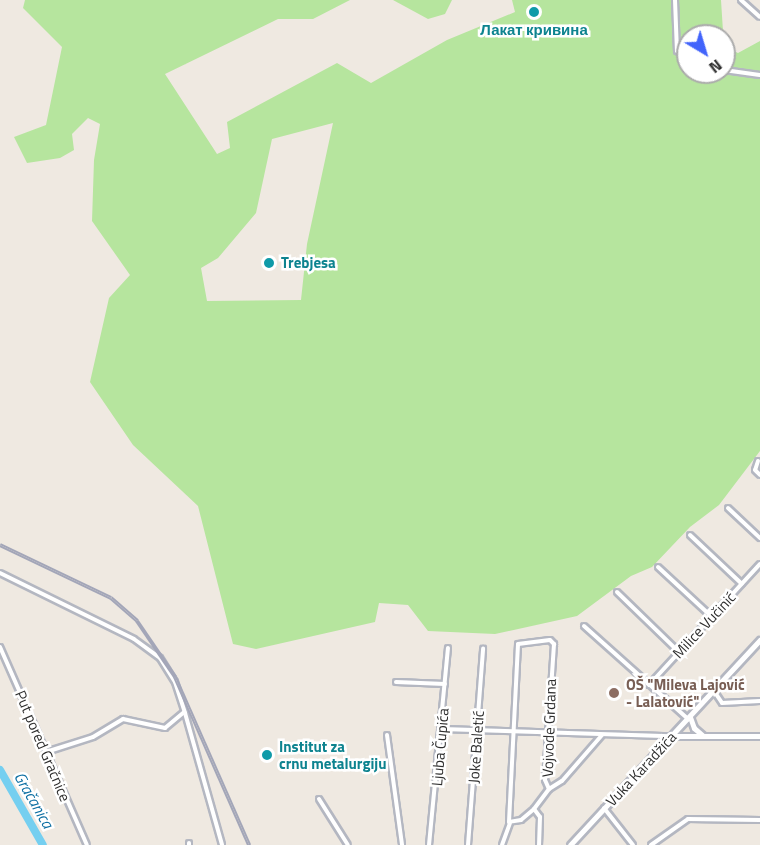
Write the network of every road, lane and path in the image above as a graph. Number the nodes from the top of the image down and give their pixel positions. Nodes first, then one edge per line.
1 (675, 0) edge
2 (741, 0) edge
3 (760, 17) edge
4 (676, 26) edge
5 (736, 72) edge
6 (760, 75) edge
7 (758, 461) dead end
8 (760, 475) edge
9 (728, 508) dead end
10 (690, 535) dead end
11 (760, 538) edge
12 (760, 564) edge
13 (658, 567) dead end
14 (0, 573) edge
15 (742, 584) junction
16 (617, 592) dead end
17 (712, 617) junction
18 (584, 626) dead end
19 (760, 640) edge
20 (0, 647) edge
21 (448, 648) dead end
22 (483, 649) dead end
23 (679, 652) junction
24 (396, 682) dead end
25 (445, 684) junction
26 (649, 685) junction
27 (714, 691) junction
28 (760, 701) edge
29 (184, 712) junction
30 (689, 718) junction
31 (442, 729) junction
32 (478, 729) junction
33 (514, 732) junction
34 (547, 733) junction
35 (602, 734) junction
36 (387, 735) dead end
37 (672, 736) junction
38 (703, 736) junction
39 (760, 736) edge
40 (46, 752) junction
41 (549, 789) junction
42 (319, 799) dead end
43 (534, 808) junction
44 (604, 808) junction
45 (760, 820) edge
46 (509, 822) junction
47 (87, 845) edge
48 (222, 845) edge
49 (348, 845) edge
50 (402, 845) edge
51 (429, 845) edge
52 (468, 845) edge
53 (502, 845) edge
54 (539, 845) edge
55 (570, 845) edge
56 (633, 845) edge
57 (651, 845) edge

1 - 4 street
2 - 3 street
5 - 6 street
7 - 8 street
9 - 11 street
10 - 15 street
12 - 15 street, Milice Vučinić
13 - 17 street
14 - 29 street
15 - 17 street, Milice Vučinić
16 - 23 street
17 - 23 street, Milice Vučinić
18 - 26 street
19 - 27 street, Vuka Karadžića
20 - 40 street, Put pored Gračnice
21 - 25 street, Ljuba Čupića
22 - 32 street, Joke Baletić
23 - 26 street, Milice Vučinić
24 - 25 street
25 - 31 street, Ljuba Čupića
26 - 30 street
27 - 28 street
27 - 30 street, Vuka Karadžića
29 - 40 street
29 - 48 street
30 - 37 street, Vuka Karadžića
30 - 38 street
31 - 32 street
31 - 51 street, Ljuba Čupića
32 - 33 street
32 - 52 street, Joke Baletić
33 - 34 street
33 - 34 street, Vojvode Grdana
33 - 46 street
34 - 35 street
34 - 41 street, Vojvode Grdana
35 - 37 street
35 - 41 street
36 - 50 street
37 - 38 street
37 - 44 street, Vuka Karadžića
38 - 39 street
40 - 47 street, Put pored Gračnice
41 - 43 street, Vojvode Grdana
42 - 49 street
43 - 46 street, Vojvode Grdana
43 - 54 street
44 - 55 street, Vuka Karadžića
44 - 56 street
45 - 57 street
46 - 53 street

